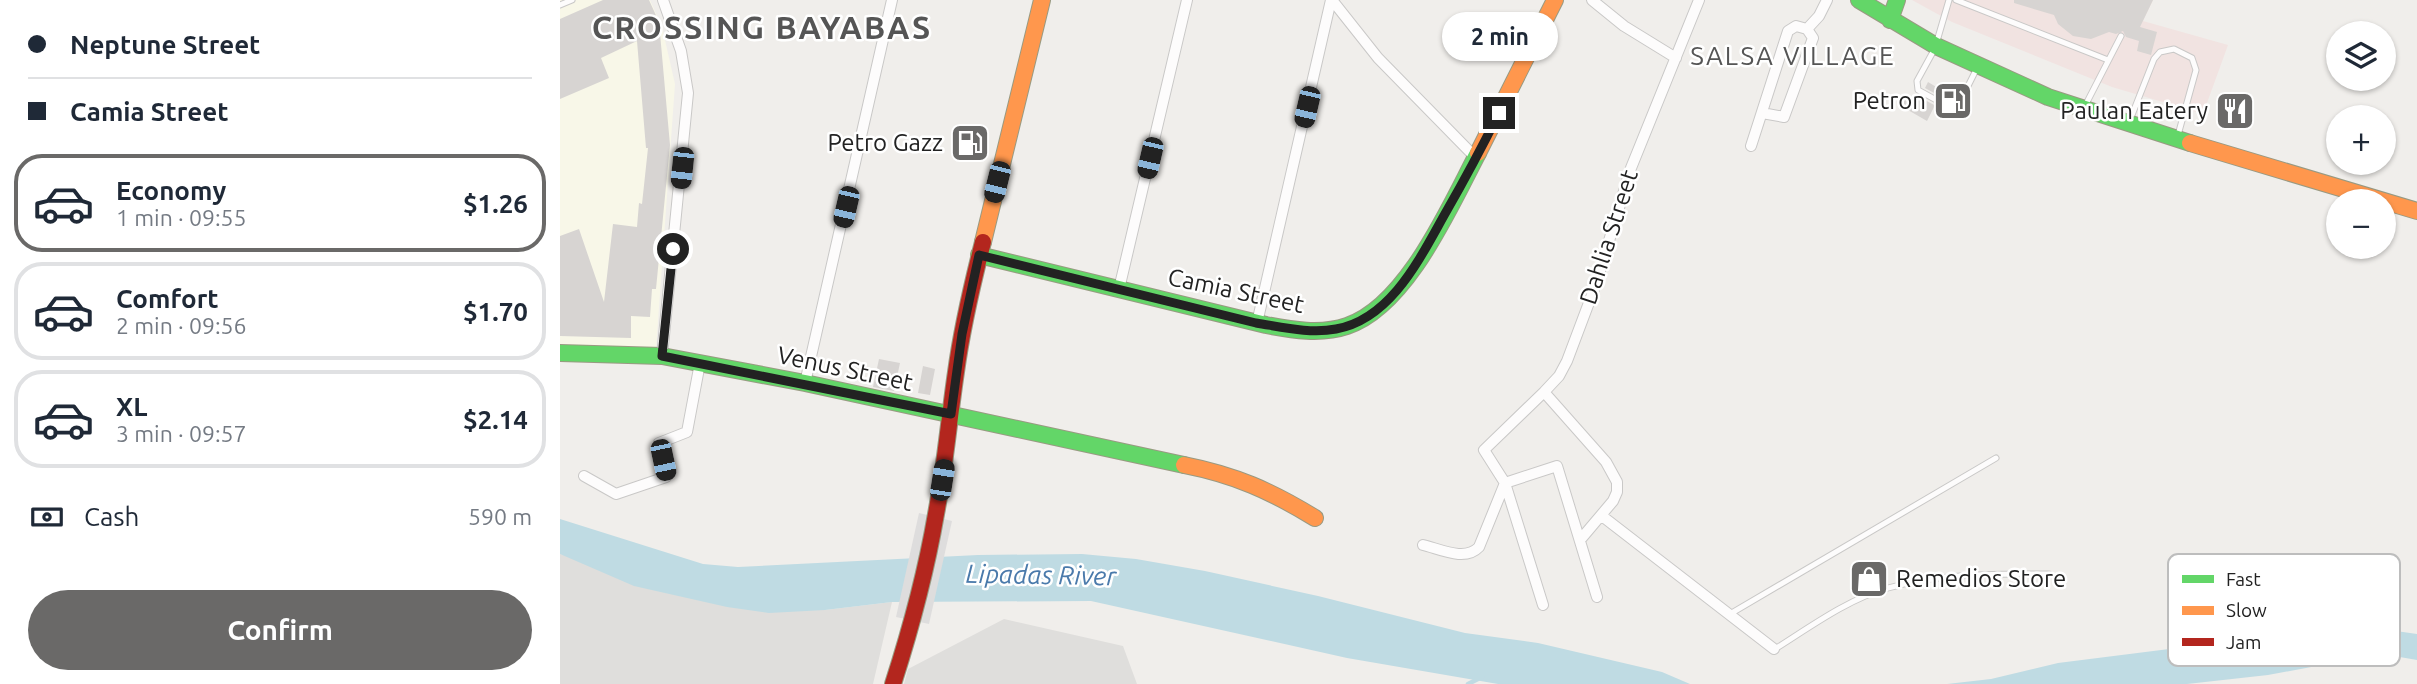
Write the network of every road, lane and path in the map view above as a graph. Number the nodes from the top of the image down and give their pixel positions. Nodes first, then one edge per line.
1 (572, 0) edge
2 (663, 0) edge
3 (892, 0) edge
4 (1042, 0) edge
5 (1187, 0) edge
6 (1332, 0) edge
7 (1555, 0) edge
8 (1592, 0) edge
9 (1699, 0) edge
10 (1827, 0) edge
11 (1859, 0) edge
12 (1897, 0) edge
13 (1950, 0) edge
14 (1956, 0) edge
15 (560, 5) edge
16 (1890, 20) junction
17 (1807, 29) junction
18 (2121, 36) dead end
19 (1936, 46) junction
20 (1676, 58) junction
21 (2108, 60) junction
22 (1978, 67) junction
23 (2083, 110) junction
24 (1762, 113) junction
25 (2129, 124) junction
26 (2177, 138) junction
27 (1751, 146) dead end
28 (1477, 159) junction
29 (2417, 211) edge
30 (979, 255) junction
31 (1119, 289) junction
32 (1256, 323) junction
33 (560, 353) edge
34 (662, 356) junction
35 (700, 363) junction
36 (806, 383) junction
37 (1544, 393) junction
38 (951, 414) junction
39 (1996, 458) dead end
40 (584, 476) dead end
41 (1505, 483) junction
42 (1602, 516) junction
43 (1315, 518) dead end
44 (1580, 540) junction
45 (1423, 545) dead end
46 (2049, 574) dead end
47 (1597, 597) dead end
48 (1543, 605) dead end
49 (1728, 615) junction
50 (1774, 649) joint
51 (893, 684) edge

1 - 15 lane
2 - 34 street
3 - 36 street
4 - 30 main road
5 - 31 street
6 - 28 street
6 - 32 street
7 - 28 main road, Camia Street
8 - 20 street
9 - 20 street, Dahlia Street
10 - 17 street
11 - 16 main road
12 - 16 main road
13 - 19 lane
14 - 21 lane
16 - 19 main road
17 - 24 street
17 - 24 street
18 - 21 lane
19 - 22 main road
19 - 22 lane
20 - 37 street, Dahlia Street
21 - 23 lane
22 - 23 main road
23 - 25 main road
24 - 27 street
25 - 26 main road
25 - 26 lane
26 - 29 main road
28 - 32 main road, Camia Street
30 - 31 main road, Camia Street
30 - 38 main road
31 - 32 main road, Camia Street
33 - 34 main road, Venus Street
34 - 35 main road, Venus Street
35 - 36 main road, Venus Street
35 - 40 street
36 - 38 main road, Venus Street
37 - 41 street, Dahlia Street
37 - 42 street
38 - 43 main road, Venus Street
38 - 51 main road
39 - 49 lane
41 - 44 street
41 - 45 street
41 - 48 street
42 - 44 street
42 - 49 street
44 - 47 street
46 - 50 lane
49 - 50 street

